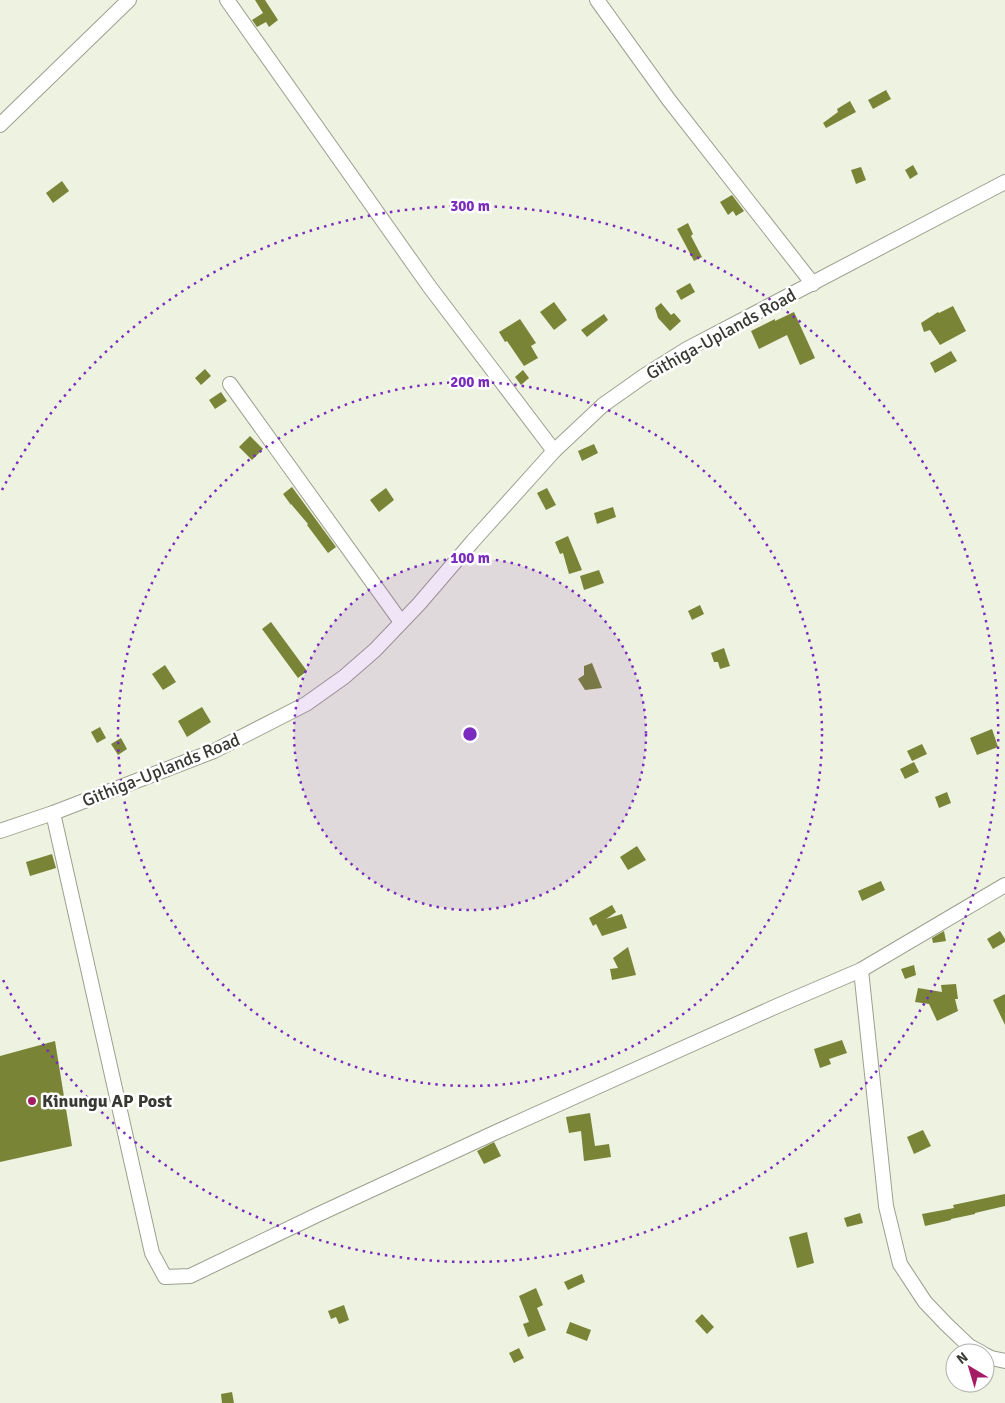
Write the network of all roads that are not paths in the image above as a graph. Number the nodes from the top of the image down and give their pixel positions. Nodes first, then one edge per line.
1 (129, 0) edge
2 (227, 0) edge
3 (597, 0) edge
4 (0, 125) edge
5 (1005, 182) edge
6 (812, 284) junction
7 (230, 384) dead end
8 (554, 451) junction
9 (401, 622) junction
10 (53, 813) junction
11 (0, 831) edge
12 (1005, 885) edge
13 (861, 970) junction
14 (966, 1343) edge

1 - 4 street
2 - 8 street
3 - 6 street
5 - 6 street, Githiga-Uplands Road
6 - 8 street, Githiga-Uplands Road
7 - 9 street
8 - 9 street, Githiga-Uplands Road
9 - 10 street, Githiga-Uplands Road
10 - 11 street, Githiga-Uplands Road
10 - 13 street
12 - 13 street
13 - 14 street

